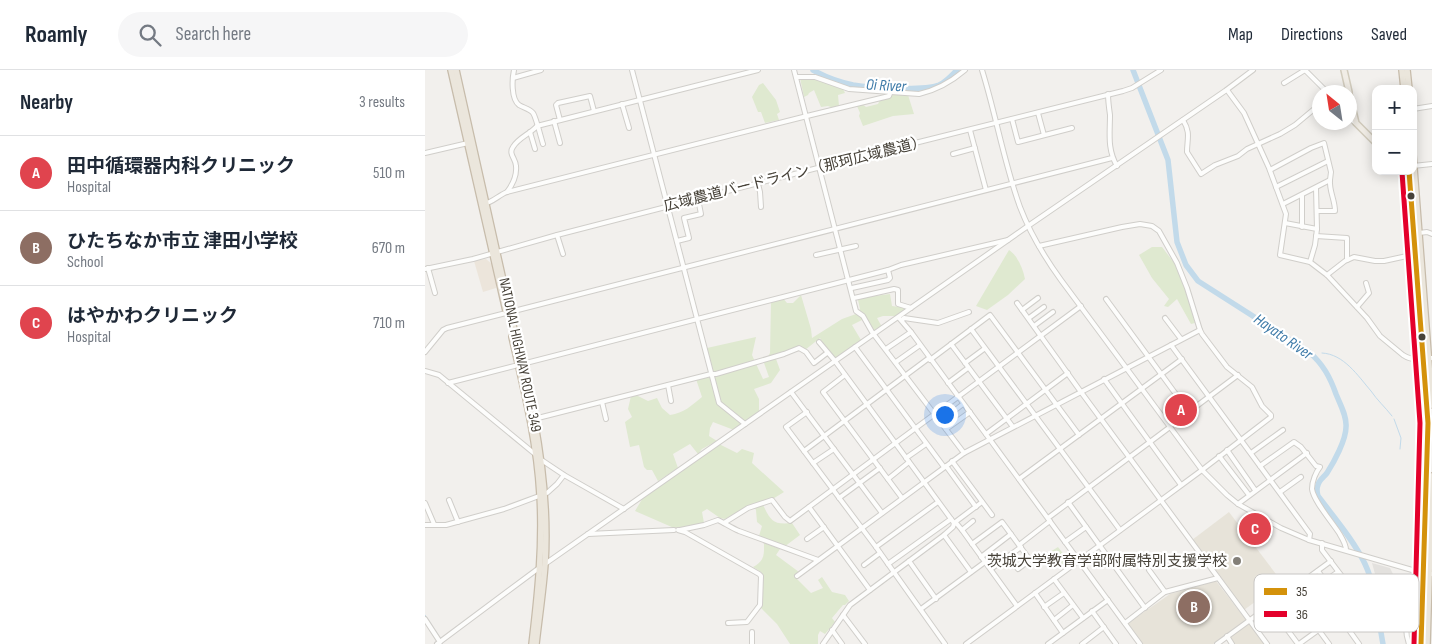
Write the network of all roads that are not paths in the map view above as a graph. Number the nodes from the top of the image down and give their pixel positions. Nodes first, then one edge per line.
1 (451, 70) edge
2 (456, 70) edge
3 (515, 70) edge
4 (541, 70) edge
5 (632, 70) edge
6 (758, 70) edge
7 (795, 70) edge
8 (799, 70) edge
9 (965, 70) edge
10 (989, 70) edge
11 (1161, 70) edge
12 (1253, 70) edge
13 (1305, 70) edge
14 (1344, 70) edge
15 (1402, 70) edge
16 (1407, 70) edge
17 (982, 71) edge
18 (797, 77) junction
19 (513, 78) junction
20 (1284, 83) dead end
21 (1320, 85) edge
22 (1347, 85) edge
23 (1404, 85) edge
24 (1409, 85) edge
25 (1227, 90) junction
26 (891, 91) junction
27 (1108, 94) junction
28 (640, 100) junction
29 (622, 104) junction
30 (1432, 106) edge
31 (1417, 109) edge
32 (593, 111) junction
33 (1312, 111) edge
34 (1038, 113) junction
35 (807, 116) junction
36 (1012, 119) junction
37 (560, 120) junction
38 (1183, 120) junction
39 (555, 121) junction
40 (997, 123) junction
41 (1357, 124) edge
42 (537, 126) junction
43 (629, 128) dead end
44 (1073, 128) dead end
45 (970, 130) junction
46 (530, 132) junction
47 (1044, 135) junction
48 (1372, 139) edge
49 (468, 143) junction
50 (560, 143) dead end
51 (543, 144) dead end
52 (1258, 144) junction
53 (975, 148) junction
54 (535, 149) dead end
55 (425, 153) edge
56 (953, 154) dead end
57 (654, 156) junction
58 (1112, 158) junction
59 (1328, 161) junction
60 (1432, 164) edge
61 (1117, 166) junction
62 (1417, 166) edge
63 (820, 168) junction
64 (1270, 170) junction
65 (1411, 175) edge
66 (1411, 175) edge
67 (1330, 180) junction
68 (757, 184) junction
69 (1012, 184) junction
70 (1277, 188) junction
71 (1316, 188) junction
72 (986, 190) junction
73 (507, 192) junction
74 (1302, 195) junction
75 (698, 199) junction
76 (484, 204) junction
77 (1283, 204) junction
78 (668, 207) junction
79 (761, 207) dead end
80 (1317, 211) junction
81 (1285, 223) junction
82 (1028, 226) junction
83 (1302, 227) junction
84 (836, 228) junction
85 (1317, 229) junction
86 (1419, 233) junction
87 (1432, 234) edge
88 (557, 235) junction
89 (1316, 236) junction
90 (1011, 238) junction
91 (677, 241) junction
92 (856, 246) dead end
93 (1039, 246) junction
94 (841, 249) junction
95 (495, 253) junction
96 (563, 254) dead end
97 (1418, 254) junction
98 (816, 255) dead end
99 (1347, 260) junction
100 (1310, 262) junction
101 (683, 267) junction
102 (427, 269) edge
103 (888, 270) junction
104 (1327, 275) junction
105 (849, 279) junction
106 (1366, 283) dead end
107 (852, 288) junction
108 (435, 293) dead end
109 (854, 298) junction
110 (1037, 298) dead end
111 (1105, 299) dead end
112 (1017, 303) dead end
113 (1081, 306) junction
114 (1044, 307) dead end
115 (1357, 307) junction
116 (1432, 307) edge
117 (911, 308) junction
118 (1423, 309) junction
119 (1022, 310) junction
120 (969, 312) dead end
121 (1053, 312) dead end
122 (508, 313) junction
123 (697, 318) junction
124 (1029, 318) junction
125 (1165, 318) dead end
126 (900, 319) junction
127 (1034, 326) junction
128 (971, 329) junction
129 (1200, 330) junction
130 (911, 332) junction
131 (875, 334) junction
132 (1041, 336) junction
133 (1181, 339) junction
134 (819, 342) dead end
135 (951, 344) junction
136 (920, 345) junction
137 (1171, 345) junction
138 (855, 347) junction
139 (887, 349) junction
140 (984, 349) junction
141 (425, 352) edge
142 (827, 353) junction
143 (1018, 353) junction
144 (1147, 357) junction
145 (930, 359) junction
146 (1182, 359) junction
147 (1428, 359) edge
148 (835, 361) junction
149 (896, 362) junction
150 (965, 363) junction
151 (520, 364) junction
152 (998, 367) junction
153 (969, 368) junction
154 (1127, 368) junction
155 (425, 371) edge
156 (1068, 373) junction
157 (711, 374) junction
158 (1160, 374) junction
159 (845, 375) junction
160 (906, 375) junction
161 (1238, 376) junction
162 (1104, 380) junction
163 (979, 382) junction
164 (448, 383) junction
165 (948, 383) junction
166 (667, 385) junction
167 (1142, 388) junction
168 (886, 389) junction
169 (1045, 390) junction
170 (791, 392) junction
171 (1081, 392) junction
172 (958, 397) junction
173 (1210, 397) junction
174 (671, 401) dead end
175 (601, 402) junction
176 (1122, 403) junction
177 (867, 404) junction
178 (963, 404) junction
179 (1026, 404) junction
180 (1056, 404) junction
181 (1432, 405) edge
182 (807, 412) junction
183 (970, 412) junction
184 (1189, 412) junction
185 (935, 414) junction
186 (1034, 416) junction
187 (1101, 418) junction
188 (534, 419) junction
189 (606, 419) dead end
190 (1007, 419) junction
191 (845, 420) junction
192 (940, 422) junction
193 (745, 424) junction
194 (1013, 427) junction
195 (1170, 427) junction
196 (915, 429) junction
197 (946, 429) junction
198 (1283, 430) dead end
199 (986, 434) junction
200 (1079, 435) junction
201 (824, 436) junction
202 (1430, 436) edge
203 (990, 439) junction
204 (1242, 440) junction
205 (1150, 442) junction
206 (895, 443) junction
207 (926, 444) junction
208 (834, 449) junction
209 (1059, 449) junction
210 (1227, 450) junction
211 (805, 451) junction
212 (963, 453) junction
213 (1251, 453) junction
214 (1307, 454) junction
215 (1219, 456) junction
216 (538, 457) junction
217 (1129, 457) junction
218 (906, 458) junction
219 (874, 460) junction
220 (952, 461) junction
221 (909, 462) junction
222 (813, 464) junction
223 (1260, 466) junction
224 (945, 467) junction
225 (880, 468) junction
226 (1202, 470) junction
227 (853, 474) junction
228 (564, 475) junction
229 (1432, 476) edge
230 (1301, 477) dead end
231 (888, 479) junction
232 (1019, 479) junction
233 (1270, 480) junction
234 (924, 482) junction
235 (860, 483) junction
236 (1181, 485) junction
237 (1088, 488) junction
238 (833, 490) junction
239 (1255, 490) junction
240 (1280, 492) junction
241 (542, 494) junction
242 (1249, 495) junction
243 (839, 498) junction
244 (902, 498) junction
245 (449, 500) dead end
246 (1162, 500) junction
247 (938, 502) junction
248 (983, 502) junction
249 (1068, 502) junction
250 (425, 503) edge
251 (1238, 504) junction
252 (809, 507) junction
253 (976, 507) junction
254 (624, 509) junction
255 (882, 513) junction
256 (992, 514) dead end
257 (1049, 520) junction
258 (952, 521) junction
259 (973, 521) dead end
260 (458, 522) junction
261 (724, 523) junction
262 (434, 524) junction
263 (425, 525) edge
264 (824, 527) junction
265 (1086, 527) junction
266 (862, 528) junction
267 (674, 530) dead end
268 (961, 530) junction
269 (1120, 530) junction
270 (588, 534) junction
271 (1011, 534) junction
272 (943, 535) junction
273 (807, 539) dead end
274 (1309, 540) junction
275 (1065, 542) junction
276 (1322, 543) junction
277 (972, 544) junction
278 (1100, 545) junction
279 (838, 546) junction
280 (1020, 546) junction
281 (876, 547) junction
282 (1348, 551) junction
283 (880, 553) junction
284 (1009, 556) junction
285 (981, 557) junction
286 (818, 560) junction
287 (1079, 561) junction
288 (1331, 561) junction
289 (909, 562) junction
290 (985, 562) junction
291 (888, 564) junction
292 (864, 565) dead end
293 (543, 566) junction
294 (991, 569) junction
295 (1149, 570) dead end
296 (1318, 571) junction
297 (894, 572) junction
298 (971, 572) junction
299 (1338, 572) joint
300 (1429, 573) edge
301 (1314, 574) edge
302 (1320, 574) edge
303 (1335, 574) edge
304 (797, 576) dead end
305 (1218, 578) junction
306 (1054, 579) junction
307 (870, 590) junction
308 (1165, 592) junction
309 (1035, 593) junction
310 (1064, 593) junction
311 (936, 599) junction
312 (1108, 600) junction
313 (1073, 605) junction
314 (1017, 606) junction
315 (1044, 607) junction
316 (1145, 608) junction
317 (1430, 608) edge
318 (921, 609) junction
319 (1092, 611) junction
320 (843, 615) junction
321 (1254, 616) edge
322 (1083, 618) junction
323 (425, 619) edge
324 (1054, 620) junction
325 (1249, 620) junction
326 (728, 623) dead end
327 (1125, 623) junction
328 (1254, 627) edge
329 (1104, 628) junction
330 (832, 630) junction
331 (752, 632) dead end
332 (1258, 632) edge
333 (1289, 632) edge
334 (1315, 632) edge
335 (1321, 632) edge
336 (1350, 632) edge
337 (1405, 632) edge
338 (1063, 633) junction
339 (1227, 636) junction
340 (1089, 638) junction
341 (1139, 642) edge
342 (439, 643) edge
343 (532, 644) edge
344 (536, 644) edge
345 (752, 644) edge
346 (823, 644) edge
347 (842, 644) edge
348 (865, 644) edge
349 (945, 644) edge
350 (966, 644) edge
351 (1048, 644) edge
352 (1082, 644) edge
353 (1094, 644) edge
354 (1116, 644) edge
355 (1133, 644) edge
356 (1217, 644) edge
357 (1233, 644) edge
358 (1267, 644) edge
359 (1298, 644) edge
360 (1329, 644) edge
361 (1359, 644) edge
362 (1409, 644) edge
363 (1421, 644) edge
364 (1427, 644) edge

1 - 49 highway, NATIONAL HIGHWAY ROUTE 349
2 - 76 highway, NATIONAL HIGHWAY ROUTE 349
3 - 19 street
4 - 19 street
5 - 28 street
6 - 28 street
7 - 18 street
8 - 18 street
9 - 26 street
10 - 17 street
11 - 27 street, 広域農道バードライン（那珂広域農道）
12 - 25 street
13 - 20 street
13 - 21 street
14 - 22 main road
15 - 23 highway
16 - 24 highway
17 - 40 street
18 - 26 street
18 - 35 street
19 - 42 street
25 - 38 street
25 - 52 street
26 - 35 street
27 - 34 street, 広域農道バードライン（那珂広域農道）
27 - 58 street
28 - 29 street
28 - 57 street
29 - 32 street
29 - 43 street
30 - 31 street
32 - 37 street
32 - 37 street
33 - 52 street
34 - 36 street, 広域農道バードライン（那珂広域農道）
34 - 47 street
35 - 57 street
35 - 63 street
36 - 40 street, 広域農道バードライン（那珂広域農道）
36 - 47 street
37 - 39 street
38 - 52 street
38 - 61 street
39 - 42 street
39 - 50 street
40 - 45 street, 広域農道バードライン（那珂広域農道）
40 - 69 street
41 - 48 main road
42 - 46 street
42 - 51 street
44 - 47 street
45 - 53 street
45 - 63 street, 広域農道バードライン（那珂広域農道）
46 - 54 street
46 - 73 street
49 - 55 street
49 - 76 highway, NATIONAL HIGHWAY ROUTE 349
52 - 64 street
53 - 56 street
53 - 72 street
57 - 73 street
57 - 78 street
58 - 61 street
58 - 69 street
59 - 64 street
59 - 67 street
59 - 70 street
60 - 62 street
61 - 82 street
63 - 68 street, 広域農道バードライン（那珂広域農道）
63 - 84 street
64 - 70 street
65 - 86 highway
66 - 97 highway
67 - 71 street
67 - 80 street
68 - 75 street, 広域農道バードライン（那珂広域農道）
68 - 79 street
69 - 72 street
69 - 82 street
70 - 77 street
71 - 74 street
71 - 80 street
72 - 84 street
73 - 76 street
74 - 77 street
74 - 83 street
75 - 78 street, 広域農道バードライン（那珂広域農道）
75 - 91 street
76 - 95 highway, NATIONAL HIGHWAY ROUTE 349
77 - 81 street
78 - 88 street, 広域農道バードライン（那珂広域農道）
78 - 91 street
80 - 85 street
81 - 83 street
81 - 100 street
82 - 90 street
82 - 93 street
83 - 85 street
84 - 94 street
84 - 101 street
85 - 89 street
86 - 87 street
86 - 97 highway
88 - 95 street, 広域農道バードライン（那珂広域農道）
88 - 96 street
89 - 99 street
89 - 100 street
90 - 103 street
90 - 117 street
91 - 101 street
92 - 94 street
93 - 113 street
93 - 129 street
94 - 98 street
94 - 105 street
95 - 102 street, 広域農道バードライン（那珂広域農道）
95 - 122 highway, NATIONAL HIGHWAY ROUTE 349
97 - 99 street
97 - 118 highway
99 - 104 street
100 - 104 street
101 - 122 street
101 - 123 street
102 - 108 street
103 - 105 street
103 - 107 street
104 - 115 street
105 - 107 street
105 - 123 street
106 - 115 street
107 - 109 street
109 - 117 street
109 - 131 street
110 - 119 street
111 - 144 street
112 - 119 street
113 - 132 street
113 - 154 street
114 - 124 street
115 - 147 street
116 - 118 street
117 - 126 street
118 - 147 highway
119 - 124 street
120 - 126 street
121 - 127 street
122 - 141 street
122 - 151 highway, NATIONAL HIGHWAY ROUTE 349
123 - 151 street
123 - 157 street
124 - 127 street
125 - 133 street
126 - 130 street
126 - 131 street
127 - 132 street
128 - 135 street
128 - 140 street
128 - 143 street
129 - 133 street
129 - 161 street
130 - 136 street
130 - 139 street
131 - 138 street
131 - 139 street
132 - 143 street
132 - 156 street
133 - 137 street
134 - 142 street
135 - 145 street
135 - 150 street
136 - 145 street
136 - 149 street
137 - 144 street
137 - 146 street
138 - 148 street
138 - 168 street
139 - 149 street
140 - 150 street
140 - 152 street
142 - 148 street
142 - 157 street
143 - 152 street
143 - 169 street
144 - 154 street
144 - 158 street
145 - 160 street
145 - 165 street
146 - 158 street
146 - 173 street
147 - 181 highway
147 - 202 highway
148 - 159 street
148 - 170 street
149 - 160 street
150 - 153 street
151 - 164 street
151 - 188 highway, NATIONAL HIGHWAY ROUTE 349
151 - 216 highway, NATIONAL HIGHWAY ROUTE 349
152 - 163 street
152 - 179 street
153 - 163 street
153 - 165 street
154 - 162 street
154 - 167 street
155 - 164 street
156 - 169 street
156 - 171 street
157 - 166 street
157 - 193 street
158 - 167 street
158 - 184 street
159 - 177 street
159 - 191 street
160 - 168 street
160 - 185 street
161 - 173 street
161 - 204 street
162 - 171 street
162 - 176 street
163 - 172 street
163 - 190 street
164 - 216 street
165 - 172 street
166 - 174 street
166 - 175 street
167 - 176 street
167 - 195 street
168 - 177 street
168 - 196 street
169 - 179 street
169 - 180 street
170 - 182 street
170 - 193 street
171 - 180 street
171 - 187 street
172 - 178 street
172 - 185 street
173 - 184 street
173 - 204 street
175 - 188 street
175 - 189 street
176 - 187 street
176 - 205 street
177 - 191 street
177 - 206 street
178 - 183 street
178 - 192 street
179 - 186 street
179 - 190 street
180 - 186 street
180 - 200 street
182 - 201 street
182 - 211 street
183 - 197 street
183 - 199 street
184 - 195 street
185 - 192 street
185 - 196 street
186 - 194 street
186 - 209 street
187 - 200 street
187 - 217 street
188 - 216 highway, NATIONAL HIGHWAY ROUTE 349
190 - 194 street
190 - 199 street
191 - 201 street
191 - 219 street
192 - 197 street
193 - 254 street
194 - 203 street
195 - 205 street
195 - 226 street
196 - 206 street
196 - 207 street
197 - 212 street
198 - 213 street
199 - 203 street
200 - 209 street
201 - 208 street
201 - 211 street
202 - 300 highway
203 - 212 street
203 - 232 street
204 - 210 street
204 - 213 street
205 - 217 street
205 - 236 street
206 - 218 street
206 - 219 street
207 - 218 street
207 - 224 street
208 - 222 street
208 - 227 street
209 - 232 street
209 - 237 street
210 - 215 street
210 - 239 street
211 - 222 street
212 - 220 street
213 - 223 street
214 - 223 street
214 - 233 street
214 - 282 street
215 - 226 street
215 - 242 street
216 - 228 street
216 - 241 highway, NATIONAL HIGHWAY ROUTE 349
217 - 237 street
217 - 246 street
218 - 221 street
219 - 225 street
219 - 227 street
220 - 224 street
220 - 248 street
221 - 231 street
221 - 234 street
222 - 238 street
223 - 233 street
224 - 234 street
224 - 253 street
225 - 231 street
225 - 235 street
226 - 236 street
226 - 251 street
227 - 235 street
227 - 238 street
228 - 241 street
228 - 254 street
229 - 300 highway
230 - 240 street
231 - 244 street
232 - 257 street
233 - 239 street
233 - 240 street
234 - 244 street
234 - 247 street
235 - 243 street
235 - 255 street
236 - 246 street
237 - 249 street
237 - 269 street
238 - 243 street
238 - 252 street
239 - 242 street
240 - 274 street
241 - 260 street
241 - 293 highway, NATIONAL HIGHWAY ROUTE 349
242 - 251 street
243 - 266 street
244 - 255 street
245 - 260 street
246 - 269 street
246 - 305 street
247 - 258 street
247 - 281 street
248 - 253 street
248 - 256 street
249 - 257 street
249 - 265 street
250 - 262 street
251 - 274 street
252 - 261 street
252 - 264 street
253 - 258 street
254 - 270 street
255 - 266 street
257 - 275 street
257 - 280 street
258 - 268 street
258 - 272 street
258 - 291 street
259 - 268 street
260 - 262 street
261 - 286 street
261 - 326 street
262 - 263 street
264 - 273 street
264 - 279 street
265 - 275 street
265 - 278 street
266 - 279 street
266 - 281 street
267 - 270 street
268 - 277 street
269 - 278 street
270 - 293 street
271 - 277 street
271 - 280 street
271 - 285 street
272 - 289 street
272 - 298 street
274 - 276 street
275 - 287 street
276 - 282 street
276 - 288 street
277 - 285 street
278 - 287 street
278 - 316 street
279 - 286 street
279 - 307 street
280 - 284 street
280 - 284 street
281 - 283 street
282 - 300 street
283 - 291 street
283 - 292 street
284 - 294 street
285 - 290 street
286 - 304 street
287 - 306 street
287 - 312 street
288 - 296 street
288 - 299 street
289 - 297 street
289 - 311 street
290 - 294 street
290 - 298 street
291 - 297 street
293 - 342 street
293 - 343 highway, NATIONAL HIGHWAY ROUTE 349
293 - 344 highway, NATIONAL HIGHWAY ROUTE 349
294 - 314 street
295 - 308 street
296 - 301 street
296 - 302 street
297 - 307 street
297 - 318 street
298 - 311 street
299 - 303 street
300 - 317 highway
300 - 363 highway
305 - 308 street
305 - 325 street
306 - 309 street
306 - 310 street
307 - 320 street
308 - 316 street
309 - 314 street
309 - 315 street
310 - 313 street
310 - 315 street
311 - 318 street
312 - 319 street
312 - 327 street
313 - 322 street
313 - 324 street
314 - 350 street
315 - 324 street
316 - 327 street
317 - 364 highway
318 - 349 street
319 - 322 street
319 - 329 street
320 - 330 street
320 - 348 street
321 - 325 street
322 - 338 street
323 - 342 street
324 - 338 street
325 - 328 street
325 - 339 street
327 - 341 street
329 - 340 street
329 - 354 street
330 - 346 street
330 - 347 street
331 - 345 street
332 - 358 street
333 - 359 street
334 - 359 street
335 - 360 street
336 - 361 street
337 - 362 street
338 - 351 street
339 - 356 street
339 - 357 street
340 - 352 street
340 - 353 street
341 - 355 street

